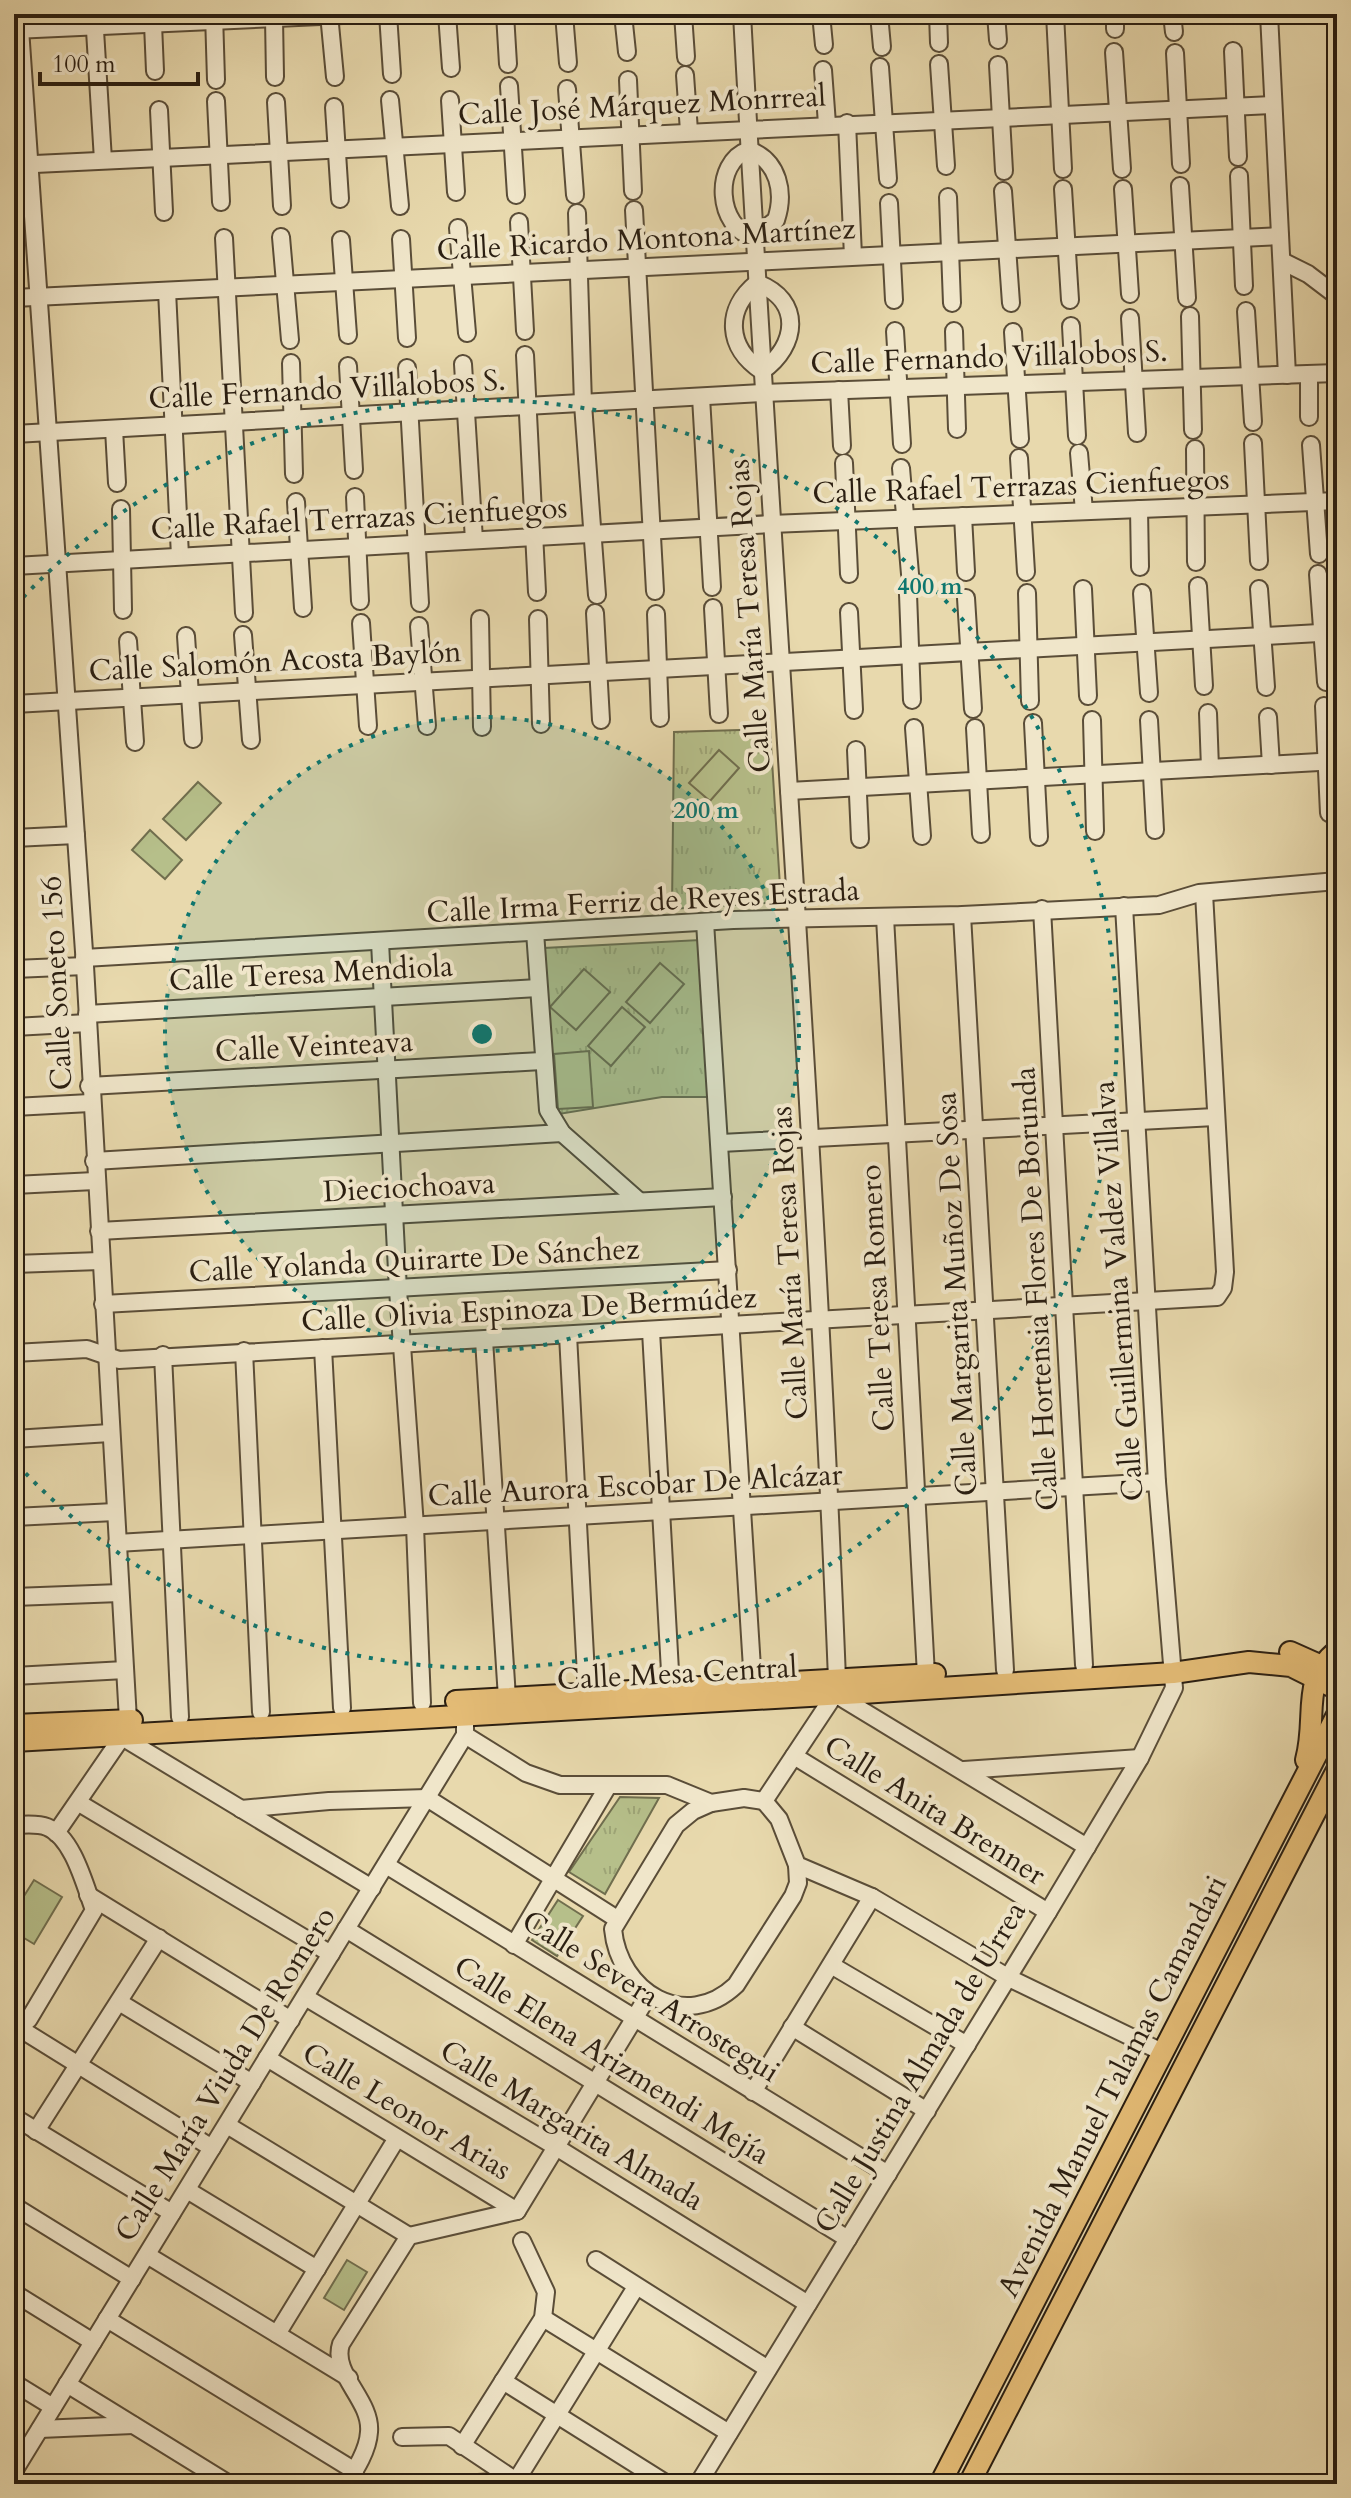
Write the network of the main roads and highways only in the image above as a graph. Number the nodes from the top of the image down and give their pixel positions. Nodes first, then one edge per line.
1 (1337, 1651) edge
2 (1171, 1666) junction
3 (1324, 1672) edge
4 (836, 1687) junction
5 (1337, 1689) edge
6 (1337, 1715) edge
7 (466, 1717) junction
8 (14, 1725) edge
9 (124, 1730) junction
10 (14, 1741) edge
11 (1337, 1770) edge
12 (1337, 1787) edge
13 (1297, 1795) junction
14 (1318, 1807) junction
15 (1162, 2052) junction
16 (1153, 2126) junction
17 (940, 2484) edge
18 (969, 2484) edge

1 - 3 main road
2 - 3 main road, Calle Mesa Central
2 - 4 main road, Calle Mesa Central
2 - 4 main road, Calle Mesa Central
3 - 5 main road, Calle Mesa Central
3 - 13 main road
4 - 7 main road, Calle Mesa Central
4 - 7 main road, Calle Mesa Central
6 - 13 main road, Avenida Manuel Talamas Camandari
7 - 9 main road, Calle Mesa Central
7 - 9 main road, Calle Mesa Central
8 - 9 main road, Calle Mesa Central
9 - 10 main road, Calle Mesa Central
11 - 14 main road, Avenida Manuel Talamas Camandari
12 - 14 main road
13 - 15 main road, Avenida Manuel Talamas Camandari
14 - 16 main road, Avenida Manuel Talamas Camandari
15 - 16 main road
15 - 17 main road, Avenida Manuel Talamas Camandari
16 - 18 main road, Avenida Manuel Talamas Camandari

